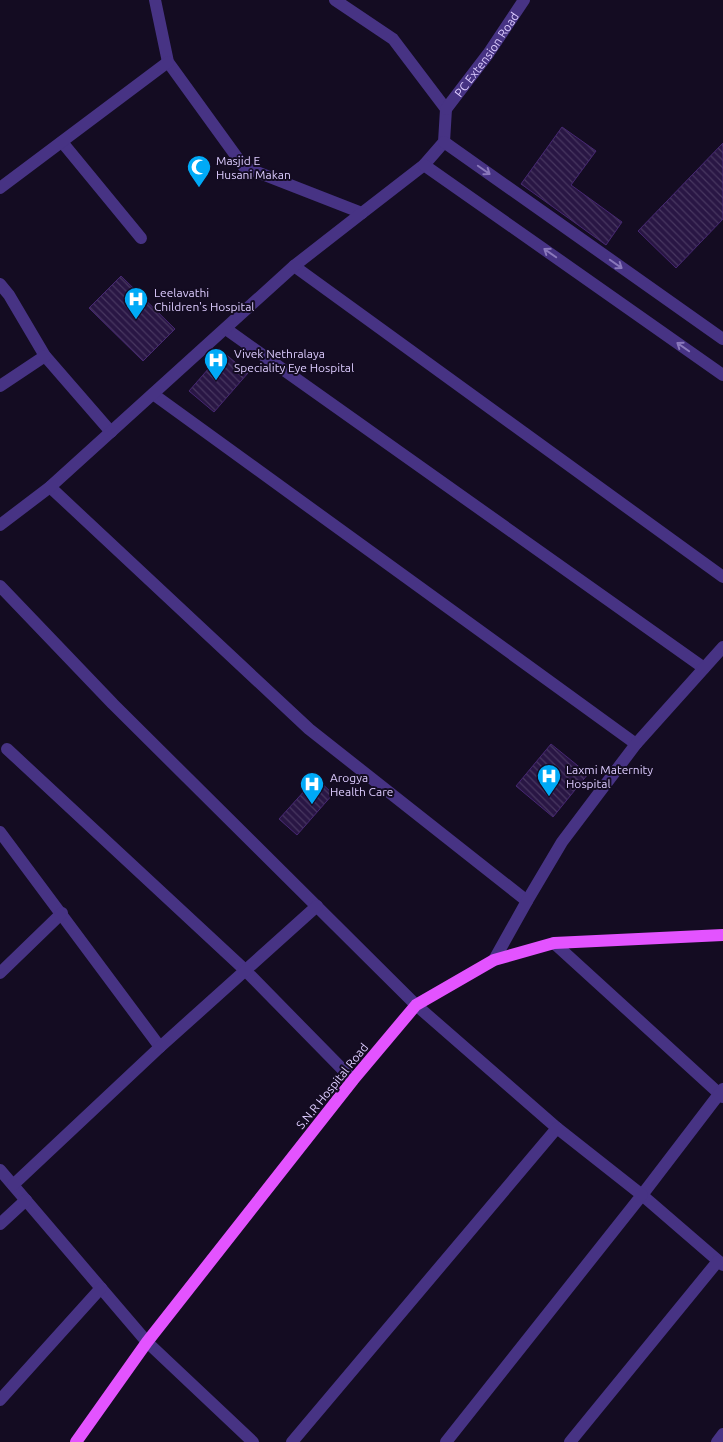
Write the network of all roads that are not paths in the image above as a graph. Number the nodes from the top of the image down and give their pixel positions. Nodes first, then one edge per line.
1 (155, 0) edge
2 (336, 0) edge
3 (524, 0) edge
4 (168, 62) junction
5 (446, 109) junction
6 (62, 142) junction
7 (444, 142) junction
8 (424, 165) junction
9 (0, 188) edge
10 (362, 213) junction
11 (141, 238) dead end
12 (294, 266) junction
13 (0, 284) edge
14 (5, 298) edge
15 (226, 329) junction
16 (723, 339) edge
17 (45, 356) junction
18 (723, 375) edge
19 (0, 386) edge
20 (153, 394) junction
21 (111, 432) junction
22 (50, 487) junction
23 (0, 524) edge
24 (723, 577) edge
25 (0, 586) edge
26 (723, 647) edge
27 (704, 668) junction
28 (636, 744) junction
29 (7, 749) dead end
30 (0, 832) edge
31 (526, 901) junction
32 (317, 906) junction
33 (62, 914) junction
34 (723, 935) edge
35 (554, 943) junction
36 (494, 960) junction
37 (245, 970) junction
38 (0, 973) edge
39 (416, 1005) junction
40 (160, 1047) junction
41 (353, 1080) junction
42 (722, 1093) edge
43 (557, 1128) junction
44 (0, 1170) edge
45 (13, 1185) junction
46 (642, 1195) junction
47 (26, 1200) junction
48 (0, 1224) edge
49 (720, 1263) edge
50 (101, 1288) junction
51 (147, 1342) junction
52 (0, 1400) edge
53 (723, 1434) edge
54 (76, 1442) edge
55 (253, 1442) edge
56 (292, 1442) edge
57 (446, 1442) edge
58 (570, 1442) edge
59 (717, 1442) edge

1 - 4 street
2 - 5 street
3 - 5 street, PC Extension Road
4 - 6 street
4 - 10 street
5 - 7 street
6 - 9 street
6 - 11 street
7 - 8 street
7 -> 16 street
8 - 10 street
18 -> 8 street
10 - 12 street
12 - 15 street
12 - 24 street
13 - 14 street
14 - 17 street
15 - 20 street
15 - 27 street
17 - 19 street
17 - 21 street
20 - 21 street
20 - 28 street
21 - 22 street
22 - 23 street
22 - 31 street
25 - 32 street
26 - 27 street
27 - 28 street
28 - 31 street
29 - 37 street
30 - 33 street
31 - 36 street
32 - 37 street
32 - 39 street
33 - 38 street
33 - 40 street
34 - 35 main road, S.N.R Hospital Road
35 - 36 main road, S.N.R Hospital Road
35 - 42 street
36 - 39 main road, S.N.R Hospital Road
37 - 40 street
37 - 41 street
39 - 41 main road, S.N.R Hospital Road
39 - 43 street
40 - 45 street
41 - 51 main road, S.N.R Hospital Road
42 - 46 street
43 - 46 street
43 - 56 street
44 - 45 street
45 - 47 street
46 - 49 street
46 - 57 street
47 - 48 street
47 - 50 street
49 - 58 street
50 - 51 street
50 - 52 street
51 - 54 main road, S.N.R Hospital Road
51 - 55 street
53 - 59 street

